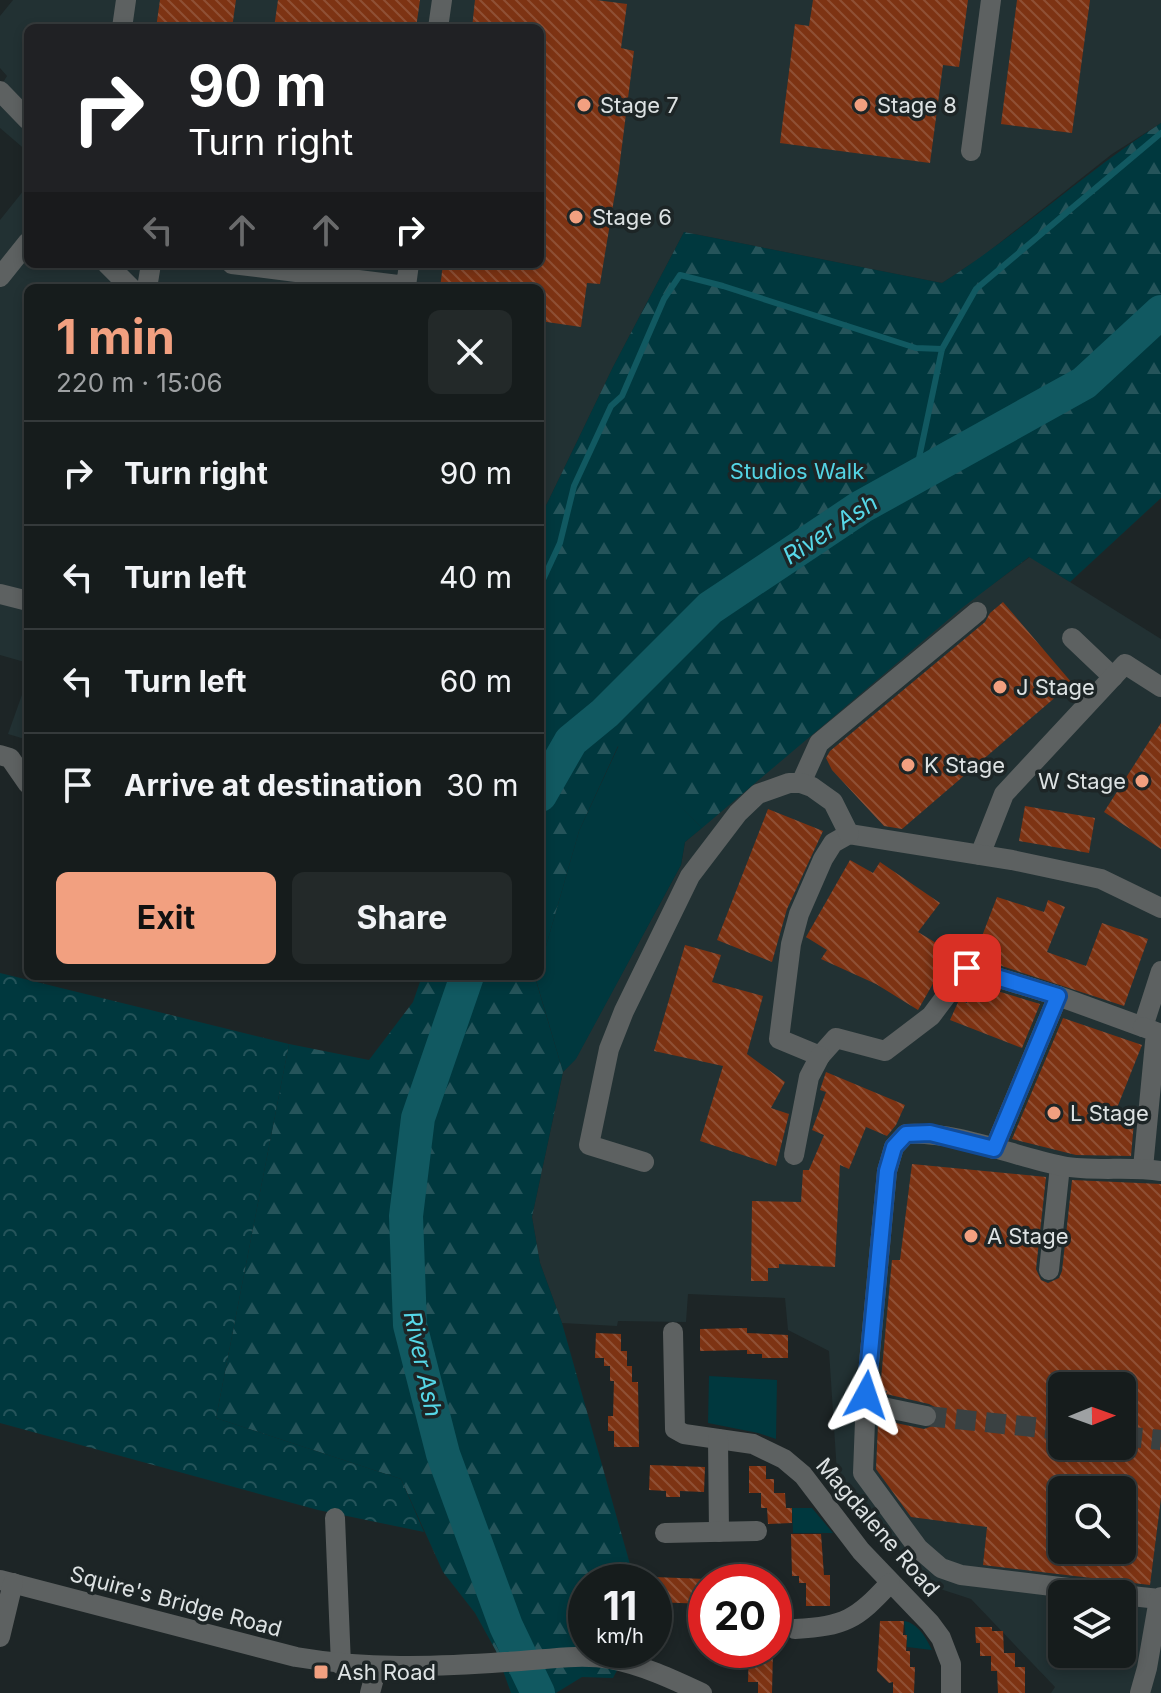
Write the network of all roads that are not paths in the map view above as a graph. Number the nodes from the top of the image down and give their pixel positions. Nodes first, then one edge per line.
1 (126, 0) edge
2 (442, 0) edge
3 (991, 0) edge
4 (123, 24) edge
5 (439, 24) edge
6 (0, 91) edge
7 (24, 116) edge
8 (971, 151) dead end
9 (24, 247) edge
10 (111, 268) edge
11 (262, 268) edge
12 (0, 277) edge
13 (127, 284) edge
14 (383, 284) edge
15 (0, 594) edge
16 (24, 600) edge
17 (977, 612) dead end
18 (1072, 638) dead end
19 (1113, 677) junction
20 (1161, 687) edge
21 (8, 757) edge
22 (24, 779) edge
23 (801, 783) junction
24 (849, 834) junction
25 (980, 855) junction
26 (1161, 908) edge
27 (1161, 971) edge
28 (1058, 996) junction
29 (1143, 1027) junction
30 (820, 1056) junction
31 (1157, 1068) edge
32 (994, 1149) junction
33 (794, 1155) dead end
34 (644, 1162) dead end
35 (1060, 1166) junction
36 (1152, 1170) edge
37 (1049, 1270) dead end
38 (673, 1332) dead end
39 (866, 1395) junction
40 (926, 1416) tunnel mouth
41 (718, 1439) junction
42 (335, 1518) dead end
43 (757, 1531) dead end
44 (719, 1532) junction
45 (665, 1533) dead end
46 (6, 1582) edge
47 (890, 1583) junction
48 (1048, 1585) edge
49 (1136, 1596) edge
50 (1160, 1598) edge
51 (795, 1629) dead end
52 (0, 1637) edge
53 (341, 1665) junction
54 (377, 1667) junction
55 (370, 1693) edge
56 (702, 1693) edge
57 (951, 1693) edge
58 (1140, 1693) edge

1 - 4 street
2 - 5 street
3 - 8 street
6 - 7 street
9 - 12 street
10 - 13 street
11 - 14 street
15 - 16 street
17 - 23 street
18 - 19 street
19 - 20 street
19 - 25 street
21 - 22 street
23 - 24 street
23 - 34 street
24 - 25 street
24 - 30 street
25 - 26 street
27 - 29 street
28 - 29 street
28 - 30 street
28 - 32 street
29 - 31 street
30 - 33 street
31 - 36 street
32 - 35 street
32 - 39 street
35 - 36 street
35 - 37 street
38 - 41 street, Magdalene Road
39 - 40 street
39 - 48 street
41 - 44 street
41 - 47 street, Magdalene Road
42 - 53 street
43 - 44 street
44 - 45 street
46 - 52 street
46 - 53 street, Squire's Bridge Road
47 - 51 street
47 - 57 street, Magdalene Road
49 - 50 street
50 - 58 street
53 - 54 street, Squire's Bridge Road
54 - 55 street
54 - 56 street, Squire's Bridge Road

